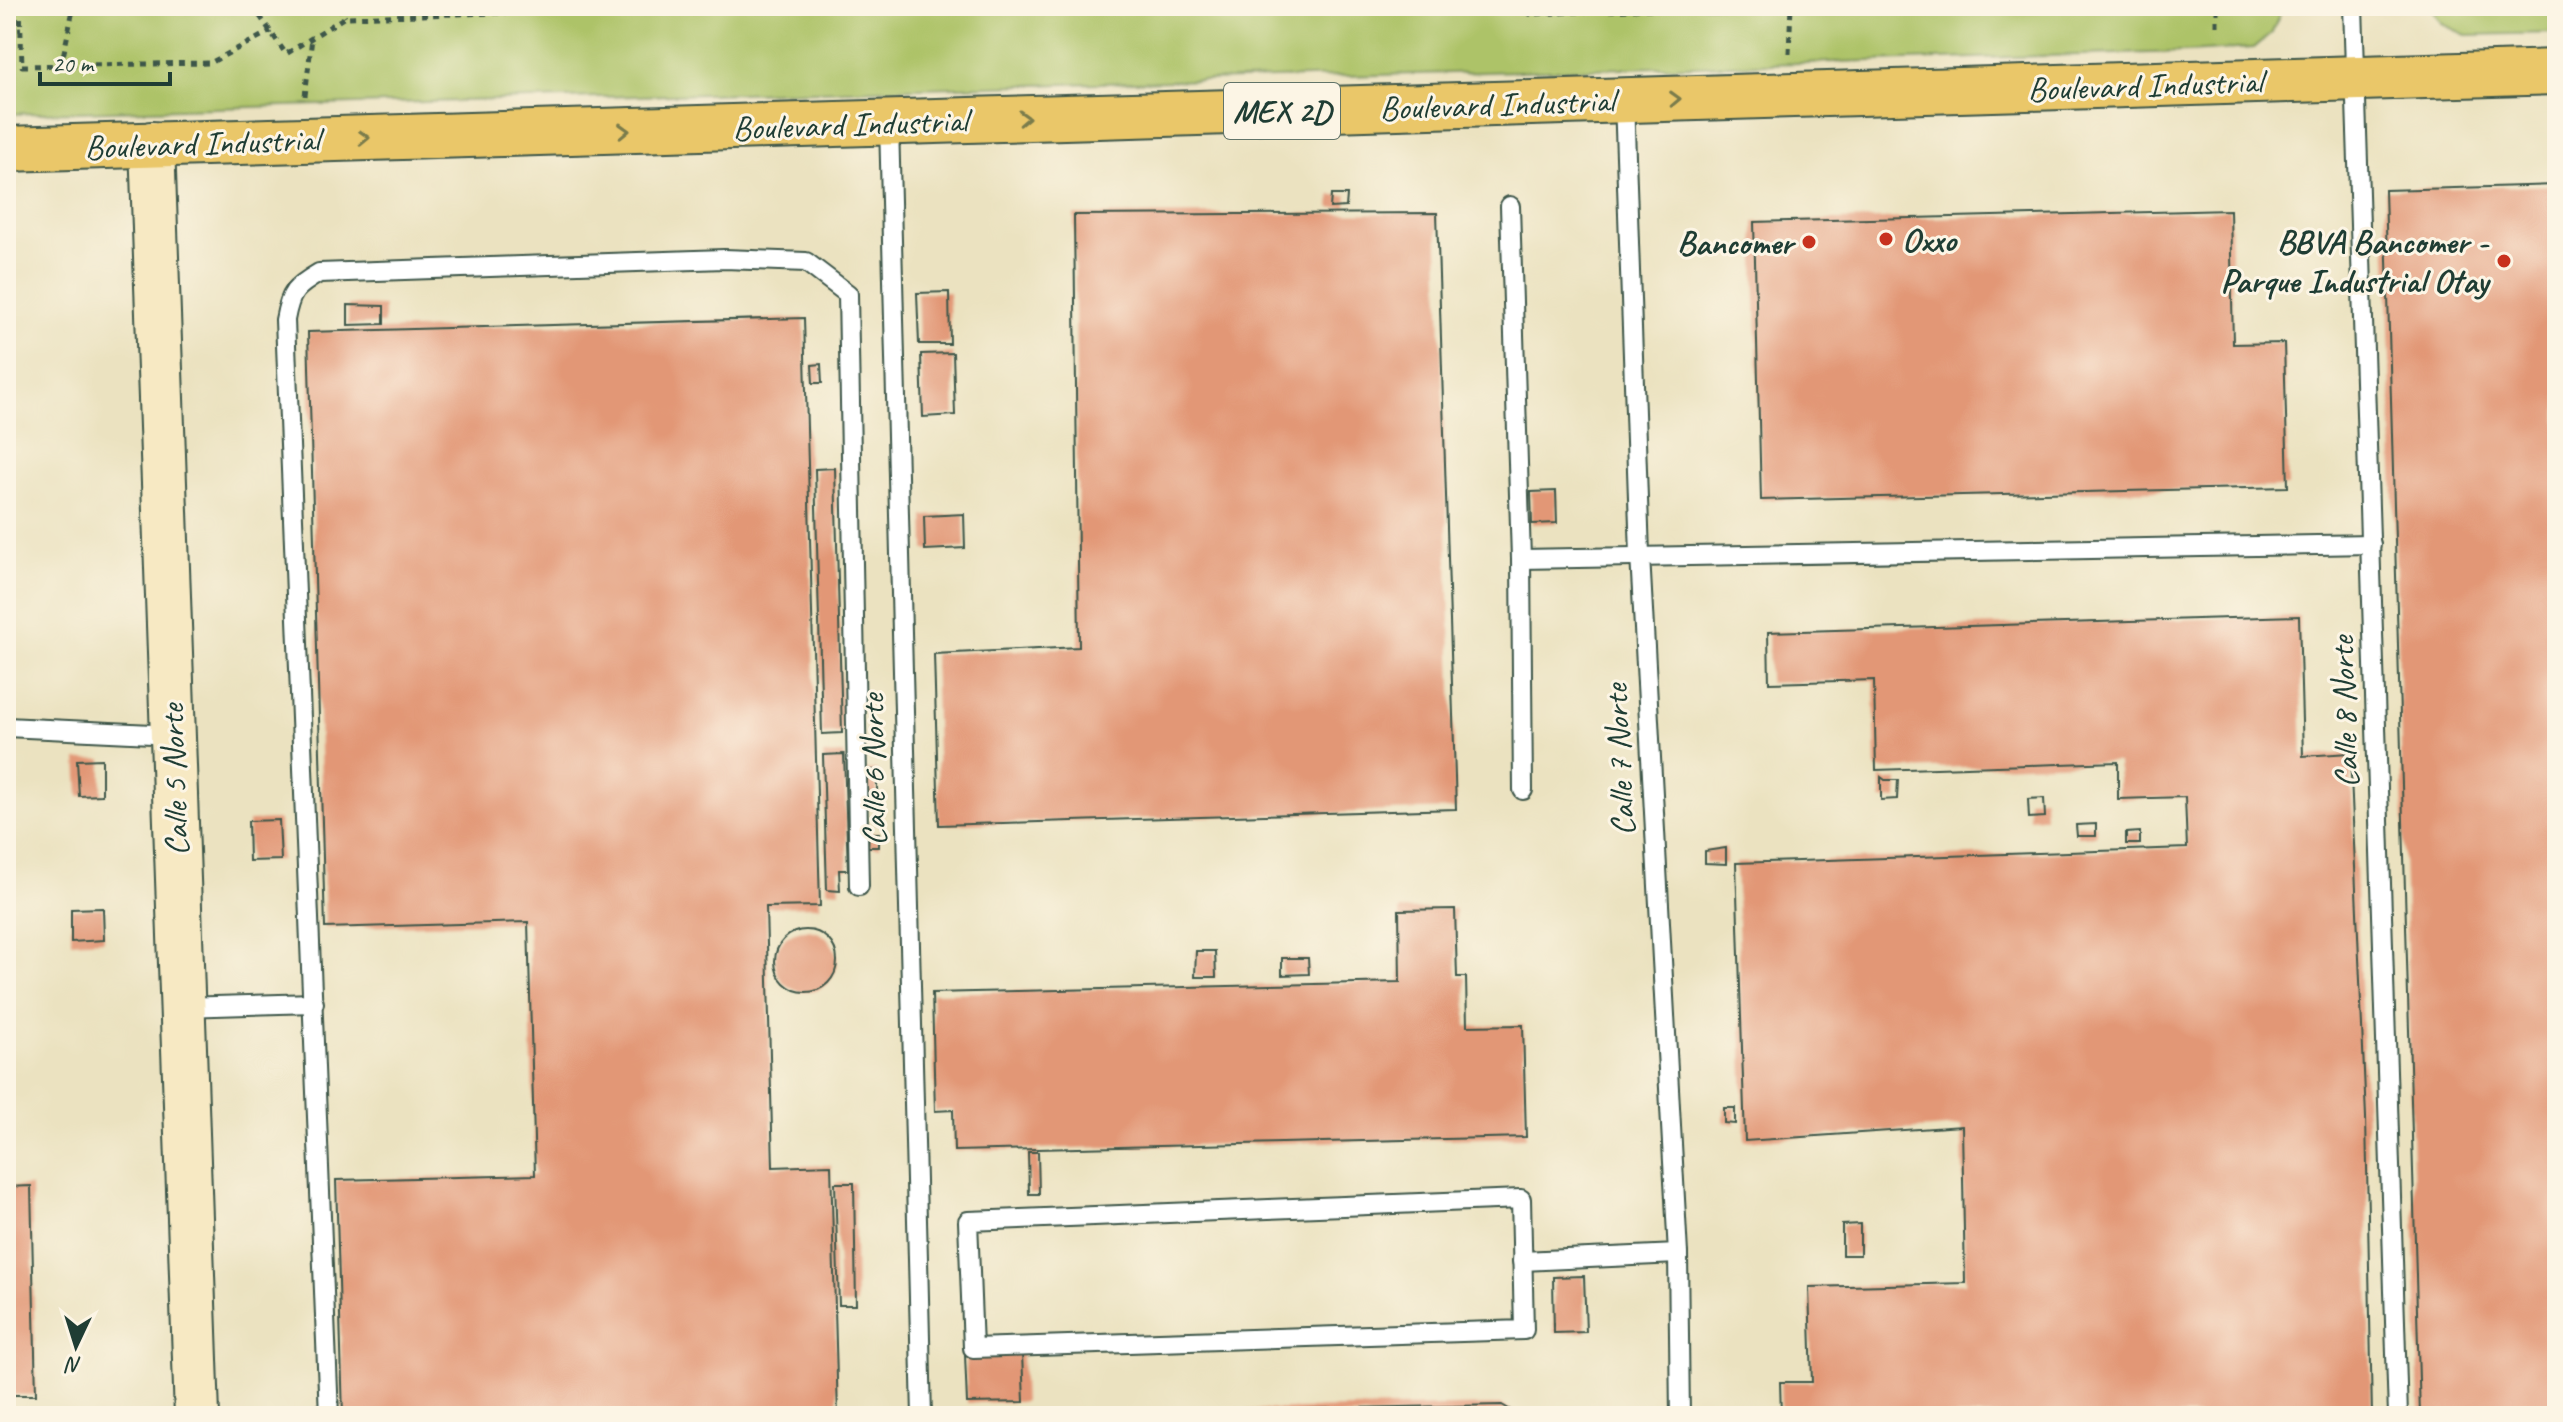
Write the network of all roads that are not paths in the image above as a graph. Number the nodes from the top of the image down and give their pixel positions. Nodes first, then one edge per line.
1 (2353, 6) edge
2 (2557, 72) edge
3 (2357, 78) junction
4 (1624, 100) junction
5 (889, 123) junction
6 (152, 144) junction
7 (6, 149) edge
8 (1510, 206) dead end
9 (2371, 544) junction
10 (1640, 555) junction
11 (1521, 559) junction
12 (6, 727) edge
13 (173, 735) junction
14 (1523, 790) dead end
15 (859, 886) dead end
16 (314, 1003) junction
17 (182, 1007) junction
18 (1678, 1254) junction
19 (1522, 1261) junction
20 (197, 1416) edge
21 (329, 1416) edge
22 (922, 1416) edge
23 (1680, 1416) edge
24 (2398, 1416) edge

1 - 3 lane, Calle 8 Norte
2 - 3 highway, Boulevard Industrial / MEX 2D
4 -> 3 highway, Boulevard Industrial / MEX 2D
3 - 9 lane, Calle 8 Norte
5 -> 4 highway, Boulevard Industrial / MEX 2D
4 - 10 lane, Calle 7 Norte
6 -> 5 highway, Boulevard Industrial / MEX 2D
5 - 22 lane, Calle 6 Norte
6 - 7 highway, Boulevard Industrial / MEX 2D
6 - 13 street, Calle 5 Norte
8 - 11 lane
9 - 10 lane
9 - 24 lane, Calle 8 Norte
10 - 11 lane
10 - 18 lane, Calle 7 Norte
11 - 14 lane
12 - 13 lane
13 - 17 street, Calle 5 Norte
15 - 16 lane
16 - 17 lane
16 - 21 lane
17 - 20 street, Calle 5 Norte
18 - 19 lane
18 - 23 lane, Calle 7 Norte
19 - 19 lane

